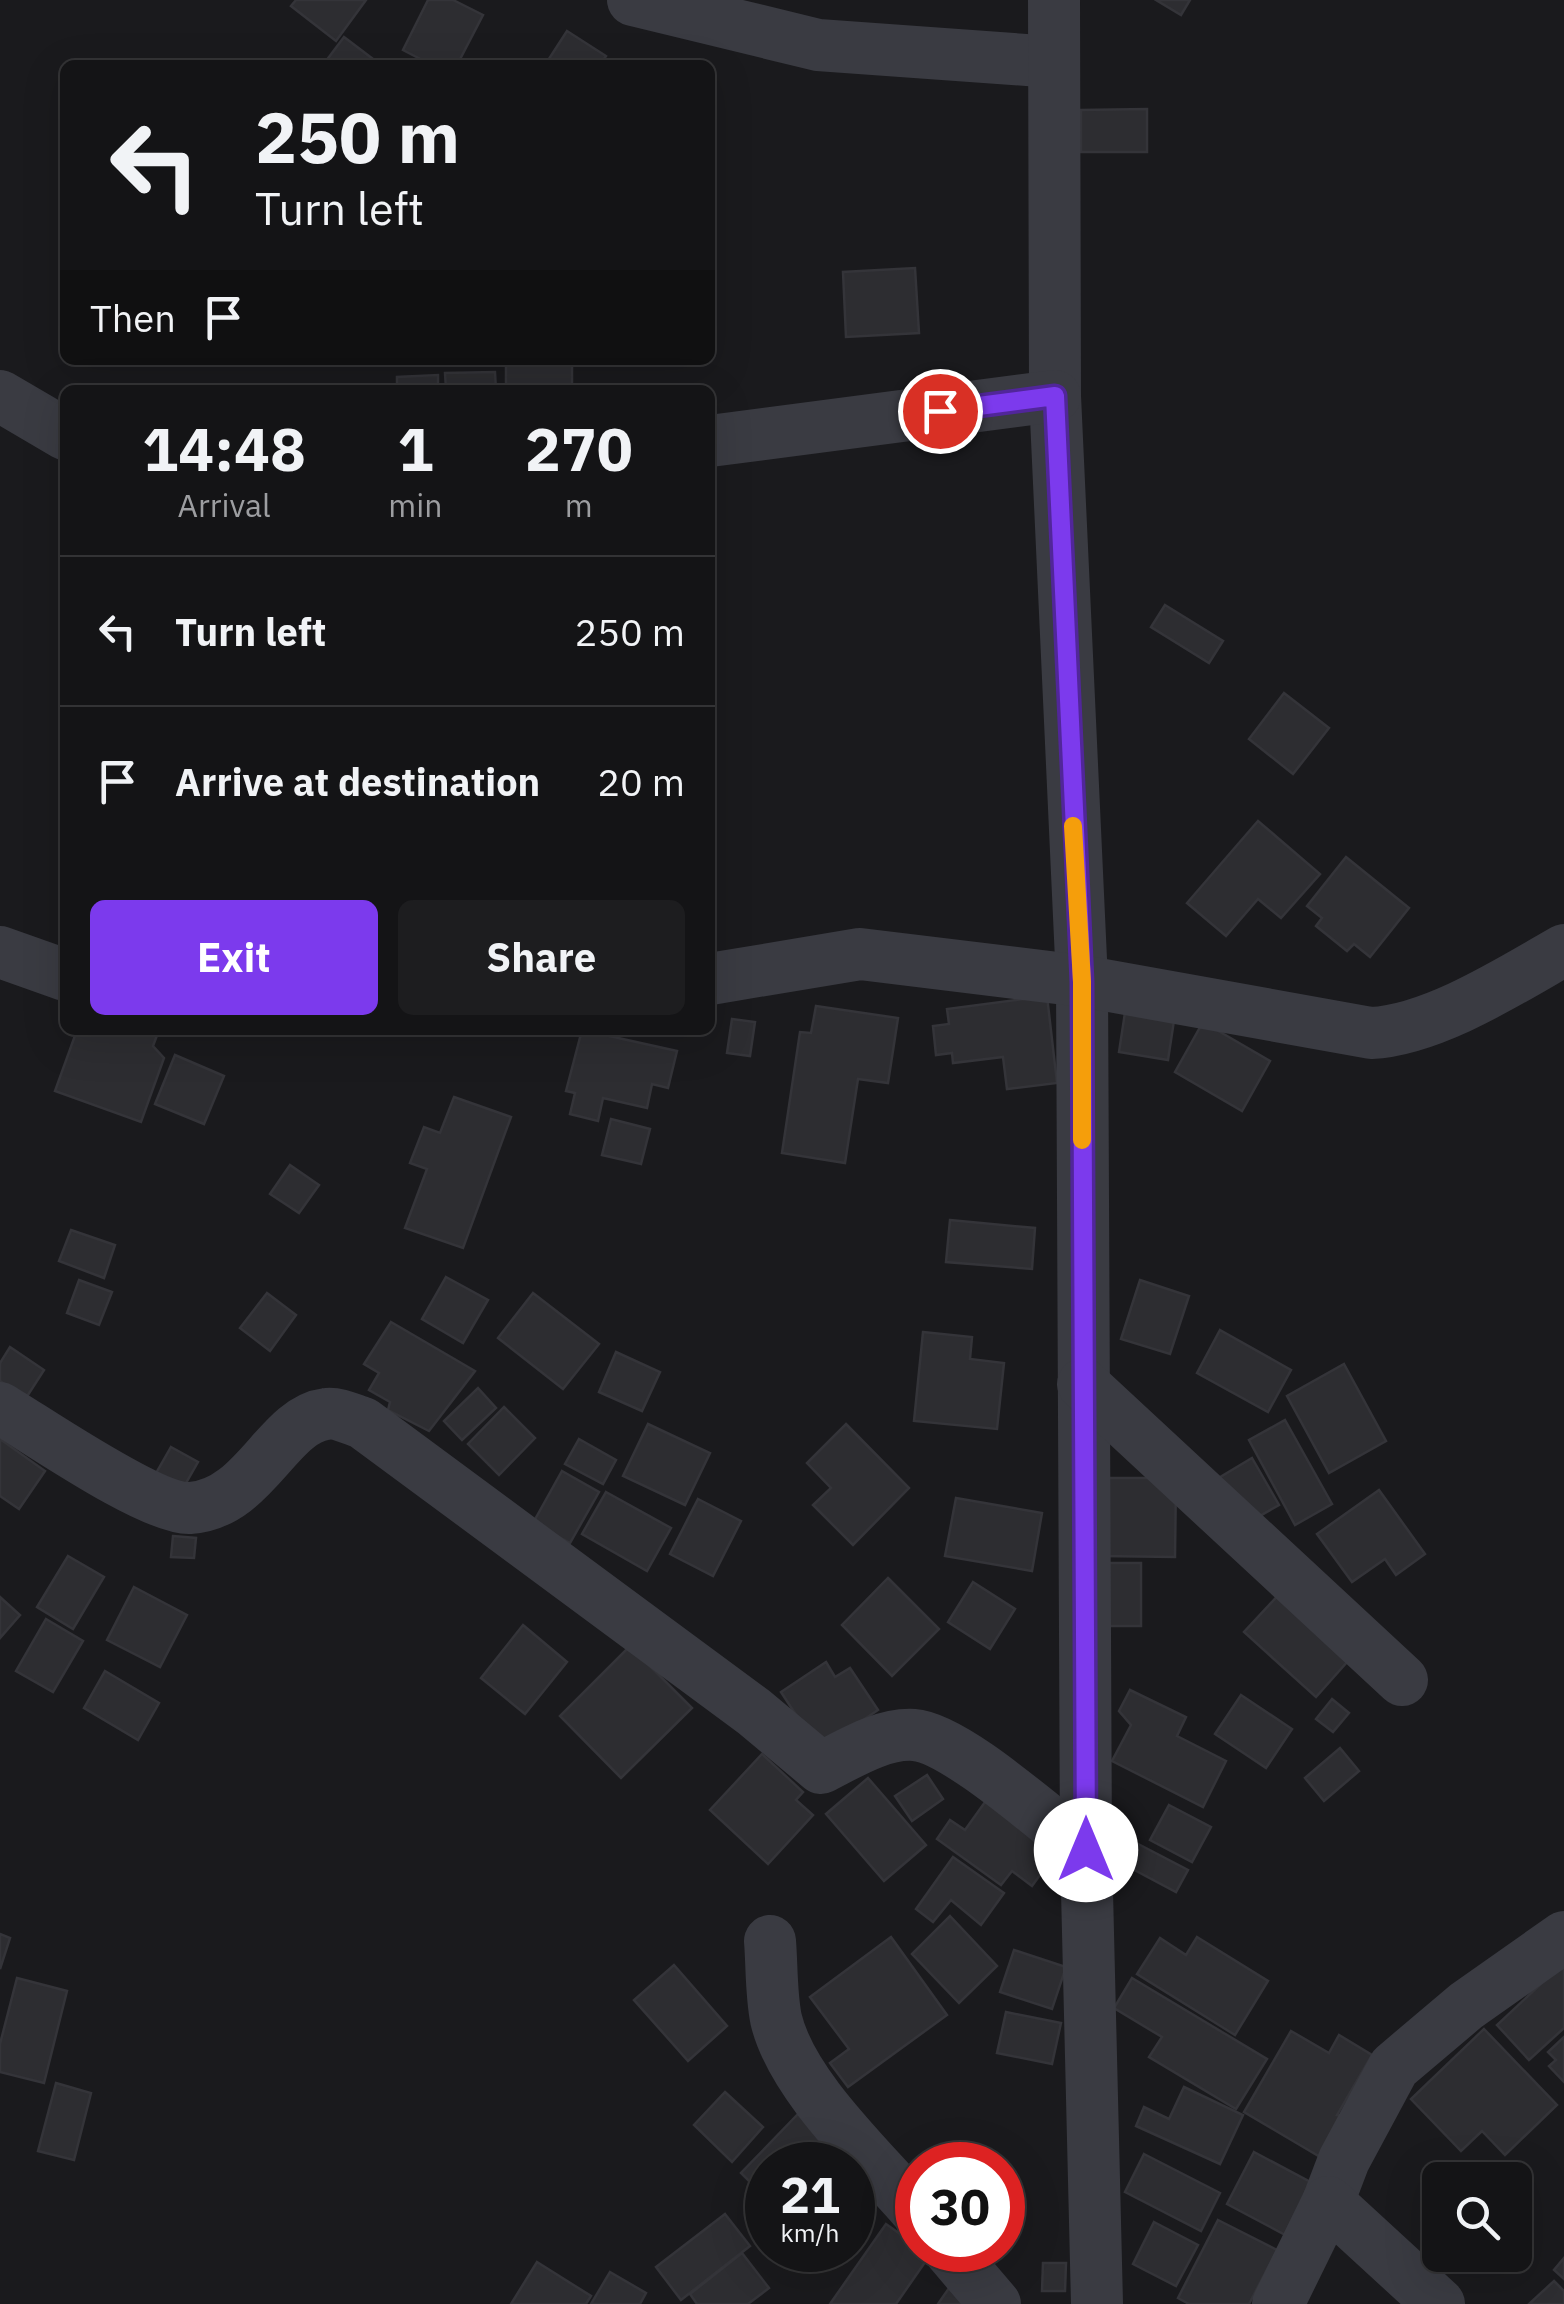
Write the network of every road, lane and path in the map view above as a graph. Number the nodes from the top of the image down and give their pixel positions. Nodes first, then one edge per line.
1 (633, 0) edge
2 (1054, 0) edge
3 (1054, 62) junction
4 (0, 396) edge
5 (1055, 396) junction
6 (60, 431) edge
7 (715, 440) edge
8 (1564, 950) edge
9 (0, 952) edge
10 (60, 972) edge
11 (715, 978) edge
12 (1082, 982) junction
13 (1083, 1384) junction
14 (0, 1408) edge
15 (1402, 1680) dead end
16 (1086, 1850) junction
17 (1564, 1937) edge
18 (770, 1941) dead end
19 (895, 2186) edge
20 (1328, 2202) junction
21 (968, 2272) edge
22 (995, 2304) edge
23 (1097, 2304) edge
24 (1278, 2304) edge
25 (1439, 2304) edge

1 - 3 street
2 - 3 street
3 - 5 street
4 - 6 street
5 - 7 street
5 - 12 street
8 - 12 street
9 - 10 street
11 - 12 street
12 - 13 street
13 - 15 street
13 - 16 street
14 - 16 street
16 - 23 street
17 - 20 street
18 - 19 street
20 - 24 street
20 - 25 street
21 - 22 street

